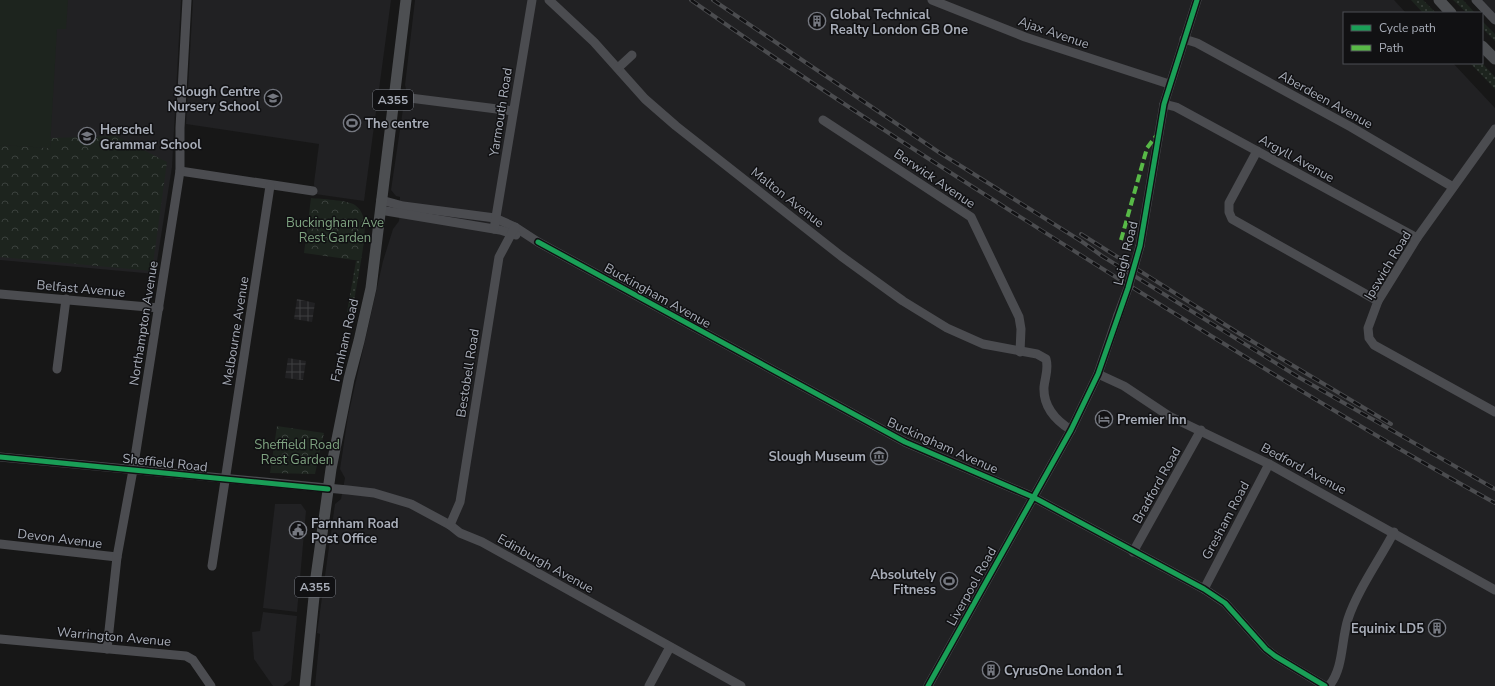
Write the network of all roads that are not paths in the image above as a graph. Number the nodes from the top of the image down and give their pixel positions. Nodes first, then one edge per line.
1 (187, 0) edge
2 (406, 0) edge
3 (532, 0) edge
4 (549, 0) edge
5 (932, 0) edge
6 (1197, 0) edge
7 (1439, 0) edge
8 (1476, 0) edge
9 (1450, 12) edge
10 (1495, 20) edge
11 (1184, 39) junction
12 (1483, 47) edge
13 (632, 55) dead end
14 (1495, 60) edge
15 (618, 68) junction
16 (1170, 84) junction
17 (394, 96) junction
18 (1164, 104) junction
19 (513, 111) junction
20 (823, 120) dead end
21 (1495, 129) edge
22 (1257, 151) junction
23 (180, 171) junction
24 (270, 186) junction
25 (1453, 187) junction
26 (313, 191) dead end
27 (381, 205) junction
28 (495, 218) junction
29 (494, 229) junction
30 (513, 230) junction
31 (1417, 238) junction
32 (0, 294) edge
33 (66, 299) junction
34 (1378, 301) junction
35 (159, 308) junction
36 (1020, 352) junction
37 (57, 369) dead end
38 (1098, 374) junction
39 (1495, 412) edge
40 (1071, 430) junction
41 (1201, 430) junction
42 (0, 457) edge
43 (1270, 464) junction
44 (133, 470) junction
45 (226, 479) junction
46 (328, 489) junction
47 (1033, 497) junction
48 (450, 525) junction
49 (1394, 532) junction
50 (0, 544) edge
51 (1133, 552) junction
52 (117, 558) junction
53 (212, 566) dead end
54 (1204, 589) junction
55 (1495, 590) edge
56 (0, 639) edge
57 (670, 647) junction
58 (107, 649) junction
59 (303, 685) edge
60 (211, 686) edge
61 (648, 686) edge
62 (741, 686) edge
63 (928, 686) edge
64 (1325, 686) edge
65 (1329, 686) edge

1 - 23 street, Northampton Avenue
2 - 17 main road, Farnham Road / A355
3 - 19 street, Yarmouth Road
4 - 15 street, Malton Avenue
5 - 16 street, Ajax Avenue
6 - 11 street, Leigh Road
7 - 9 main road
8 - 10 street
11 - 16 street, Leigh Road
11 - 25 street, Aberdeen Avenue
12 - 14 main road
13 - 15 street
15 - 36 street, Malton Avenue
16 - 18 street, Leigh Road
17 - 19 street
17 - 27 main road, Farnham Road / A355
18 - 22 street, Argyll Avenue
18 - 38 street, Leigh Road, bridge
19 - 28 street, Yarmouth Road
20 - 36 street, Berwick Avenue
21 - 25 street, Ipswich Road
22 - 31 street, Argyll Avenue
22 - 34 street
23 - 24 street
23 - 35 street, Northampton Avenue
24 - 26 street
24 - 45 street, Melbourne Avenue
25 - 31 street, Ipswich Road
27 - 28 street, Buckingham Avenue
27 - 29 street, Buckingham Avenue
27 - 46 main road, Farnham Road / A355
28 - 29 street, Yarmouth Road
28 - 30 street, Buckingham Avenue
29 - 30 street, Buckingham Avenue
30 - 47 street, Buckingham Avenue
30 - 48 street, Bestobell Road
31 - 34 street, Ipswich Road
32 - 33 street, Belfast Avenue
33 - 35 street, Belfast Avenue
33 - 37 street
34 - 39 street, Ipswich Road
35 - 44 street, Northampton Avenue
36 - 40 street, Malton Avenue
38 - 40 street, Leigh Road
38 - 41 street, Bedford Avenue
40 - 47 street, Leigh Road
41 - 43 street, Bedford Avenue
41 - 51 street, Bradford Road
42 - 44 street, Sheffield Road
43 - 49 street, Bedford Avenue
43 - 54 street, Gresham Road
44 - 45 street, Sheffield Road
44 - 52 street, Northampton Avenue
45 - 46 street, Sheffield Road
45 - 53 street, Melbourne Avenue
46 - 48 street, Edinburgh Avenue
46 - 59 main road, Farnham Road / A355
47 - 51 street, Buckingham Avenue
47 - 63 street, Liverpool Road
48 - 57 street, Edinburgh Avenue
49 - 55 street, Bedford Avenue
49 - 65 street
50 - 52 street, Devon Avenue
51 - 54 street, Buckingham Avenue
52 - 58 street, Northampton Avenue
54 - 64 street, Buckingham Avenue
56 - 58 street, Warrington Avenue
57 - 61 street
57 - 62 street, Edinburgh Avenue
58 - 60 street, Warrington Avenue

